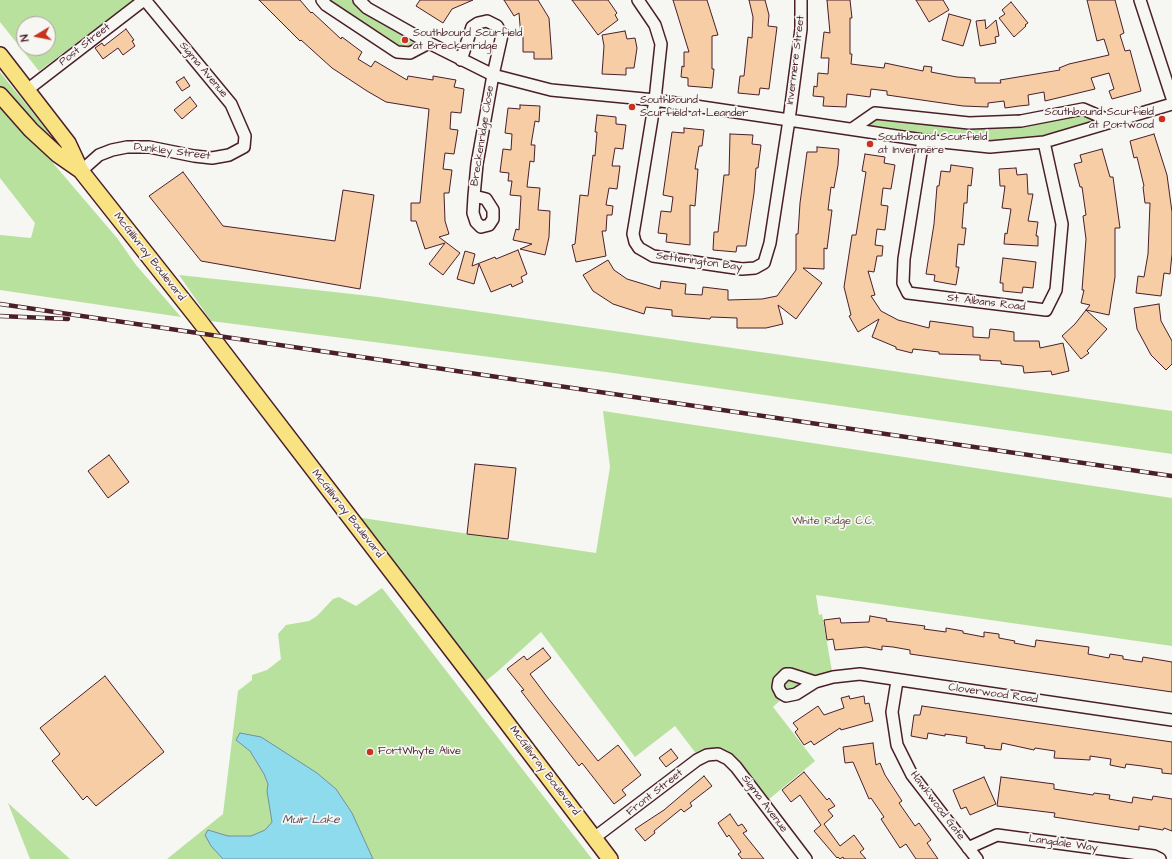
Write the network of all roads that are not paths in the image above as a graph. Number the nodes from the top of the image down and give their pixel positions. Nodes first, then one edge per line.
1 (144, 0) edge
2 (322, 0) edge
3 (359, 0) edge
4 (638, 0) edge
5 (802, 0) edge
6 (1140, 0) edge
7 (429, 43) junction
8 (0, 55) edge
9 (461, 60) junction
10 (492, 76) junction
11 (27, 90) junction
12 (0, 95) edge
13 (1172, 98) edge
14 (654, 100) junction
15 (1172, 104) edge
16 (789, 120) junction
17 (1113, 122) junction
18 (852, 129) junction
19 (923, 140) junction
20 (1044, 142) junction
21 (244, 147) joint
22 (81, 171) junction
23 (474, 196) dead end
24 (897, 680) junction
25 (815, 682) dead end
26 (1172, 720) edge
27 (718, 754) joint
28 (594, 838) junction
29 (968, 848) junction
30 (610, 859) edge
31 (806, 859) edge
32 (976, 859) edge
33 (1160, 859) edge

1 - 11 street, Post Street
1 - 21 street, Sigma Avenue
2 - 7 street
3 - 7 street
4 - 14 street
5 - 16 street, Invermere Street
6 - 13 street
7 - 9 street
8 - 11 main road, McGillivray Boulevard
9 - 10 street
9 - 10 street, Breckenridge Close
10 - 14 street
10 - 23 street, Breckenridge Close
11 - 22 main road, McGillivray Boulevard
12 - 22 main road, McGillivray Boulevard
14 - 16 street
14 - 16 street, Setterington Bay
15 - 17 street
16 - 18 street
17 - 18 street
17 - 20 street
18 - 19 street
19 - 20 street
19 - 20 street, St. Albans Road
21 - 22 street, Dunkley Street
22 - 28 main road, McGillivray Boulevard
24 - 25 street, Cloverwood Road
24 - 26 street, Cloverwood Road
24 - 29 street, Hawkwood Gate
27 - 28 street, Front Street
27 - 31 street, Sigma Avenue
28 - 30 main road, McGillivray Boulevard
29 - 32 street, Hawkwood Gate
29 - 33 street, Langdale Way

